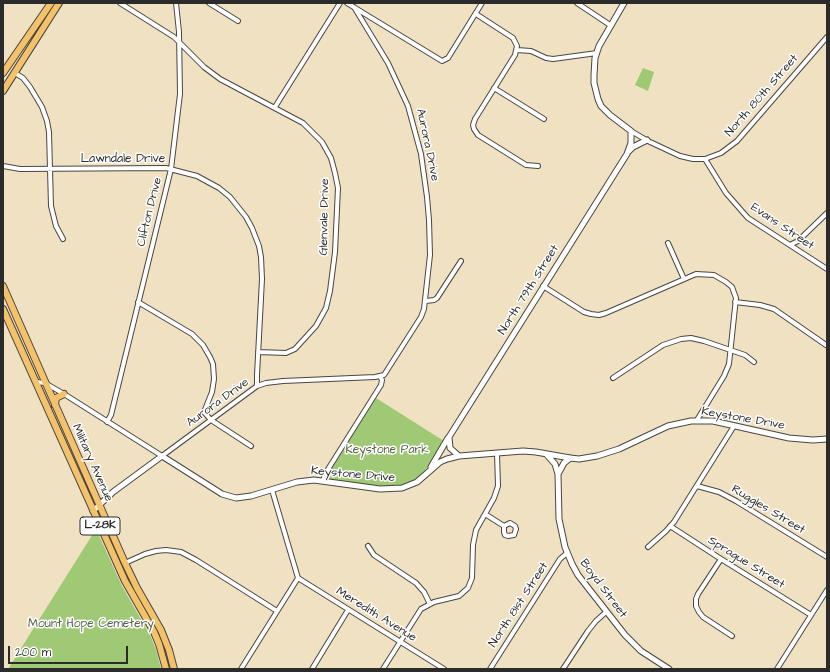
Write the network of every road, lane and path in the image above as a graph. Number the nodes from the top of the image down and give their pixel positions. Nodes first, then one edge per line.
1 (51, 3) edge
2 (59, 3) edge
3 (120, 3) edge
4 (176, 3) edge
5 (209, 3) edge
6 (340, 3) edge
7 (348, 3) edge
8 (482, 3) edge
9 (577, 3) edge
10 (624, 3) edge
11 (354, 7) junction
12 (476, 14) junction
13 (238, 21) dead end
14 (610, 25) junction
15 (827, 37) edge
16 (179, 42) junction
17 (517, 50) junction
18 (597, 53) junction
19 (15, 72) junction
20 (3, 73) edge
21 (494, 88) junction
22 (3, 91) edge
23 (275, 107) junction
24 (544, 119) dead end
25 (631, 131) junction
26 (646, 140) junction
27 (627, 154) junction
28 (705, 159) junction
29 (3, 166) edge
30 (538, 166) dead end
31 (171, 168) junction
32 (49, 169) junction
33 (827, 213) edge
34 (63, 240) dead end
35 (668, 243) dead end
36 (790, 245) junction
37 (461, 261) dead end
38 (827, 269) edge
39 (684, 278) junction
40 (3, 286) edge
41 (543, 286) junction
42 (426, 301) junction
43 (138, 302) junction
44 (735, 302) junction
45 (3, 308) edge
46 (826, 345) edge
47 (730, 350) junction
48 (258, 352) junction
49 (754, 362) dead end
50 (380, 376) junction
51 (613, 378) dead end
52 (36, 382) junction
53 (45, 383) junction
54 (257, 386) junction
55 (64, 394) junction
56 (54, 405) junction
57 (212, 420) junction
58 (697, 420) junction
59 (107, 422) junction
60 (734, 426) junction
61 (448, 437) junction
62 (827, 439) edge
63 (251, 446) dead end
64 (497, 453) junction
65 (547, 455) junction
66 (162, 456) junction
67 (459, 456) junction
68 (570, 458) junction
69 (430, 470) junction
70 (558, 474) junction
71 (323, 481) junction
72 (696, 486) junction
73 (272, 490) junction
74 (99, 505) junction
75 (94, 511) junction
76 (485, 514) junction
77 (504, 526) dead end
78 (670, 526) junction
79 (368, 546) dead end
80 (648, 547) dead end
81 (567, 553) junction
82 (827, 557) edge
83 (720, 559) junction
84 (125, 564) junction
85 (298, 578) junction
86 (827, 590) edge
87 (430, 604) junction
88 (348, 610) junction
89 (277, 611) junction
90 (606, 612) junction
91 (811, 615) junction
92 (732, 636) dead end
93 (400, 642) junction
94 (166, 669) edge
95 (174, 669) edge
96 (241, 669) edge
97 (312, 669) edge
98 (383, 669) edge
99 (444, 669) edge
100 (490, 669) edge
101 (563, 669) edge
102 (669, 669) edge
103 (777, 669) edge

1 - 20 main road
2 - 19 main road
3 - 16 street, Glenvale Drive
4 - 16 street, Clifton Drive
5 - 13 street
6 - 23 street
7 - 11 street
8 - 12 street
9 - 14 street
10 - 14 street
11 - 12 street
11 - 42 street, Aurora Drive
12 - 17 street
14 - 18 street
15 - 28 street, North 80th Street
16 - 23 street, Glenvale Drive
16 - 31 street, Clifton Drive
17 - 18 street
17 - 21 street
18 - 25 street
19 - 22 main road
19 - 32 street
21 - 24 street
21 - 30 street
23 - 48 street, Glenvale Drive
25 - 26 street
25 - 27 street, North 79th Street
26 - 27 street, North 79th Street
26 - 28 street
27 - 41 street, North 79th Street
28 - 36 street, Evans Street
29 - 32 street, Lawndale Drive
31 - 32 street, Lawndale Drive
31 - 43 street, Clifton Drive
31 - 48 street, Lawndale Drive
32 - 34 street
33 - 36 street
35 - 39 street
36 - 38 street, Evans Street
37 - 42 street
39 - 41 street
39 - 44 street
40 - 53 main road, Military Avenue / L-28K
41 - 61 street, North 79th Street
42 - 50 street, Aurora Drive
43 - 57 street
43 - 59 street, Clifton Drive
44 - 46 street
44 - 47 street
45 - 52 main road, Military Avenue / L-28K
47 - 49 street
47 - 51 street
47 - 58 street
48 - 54 street, Lawndale Drive
50 - 54 street, Aurora Drive
50 - 71 street
52 - 53 street, Keystone Drive
52 - 75 main road, Military Avenue / L-28K
53 - 55 street, Keystone Drive
53 - 56 main road, Military Avenue / L-28K
54 - 57 street, Aurora Drive
55 - 56 main road
55 - 59 street, Keystone Drive
56 - 74 main road, Military Avenue / L-28K
57 - 63 street
57 - 66 street, Aurora Drive
58 - 60 street, Keystone Drive
58 - 68 street, Keystone Drive
59 - 66 street, Keystone Drive
60 - 62 street, Keystone Drive
60 - 72 street
61 - 67 street
61 - 69 street, North 79th Street
64 - 65 street, Keystone Drive
64 - 67 street, Keystone Drive
64 - 76 street
65 - 68 street, Keystone Drive
65 - 70 street, Boyd Street
66 - 73 street, Keystone Drive
66 - 74 street, Aurora Drive
67 - 69 street, Keystone Drive
68 - 70 street
69 - 71 street, Keystone Drive
70 - 81 street, Boyd Street
71 - 73 street, Keystone Drive
72 - 78 street
72 - 82 street, Ruggles Street
73 - 85 street
74 - 75 street, Aurora Drive
74 - 84 main road, Military Avenue / L-28K
75 - 94 main road, Military Avenue / L-28K
76 - 77 street
76 - 87 street
78 - 80 street
78 - 83 street, Sprague Street
79 - 87 street
81 - 90 street, Boyd Street
81 - 100 street, North 81st Street
83 - 91 street, Sprague Street
83 - 92 street
84 - 89 street
84 - 95 main road, Military Avenue / L-28K
85 - 88 street, Meredith Avenue
85 - 89 street
86 - 91 street
87 - 93 street
88 - 93 street, Meredith Avenue
88 - 97 street
89 - 96 street
90 - 101 street
90 - 102 street, Boyd Street
91 - 103 street
93 - 98 street
93 - 99 street, Meredith Avenue

